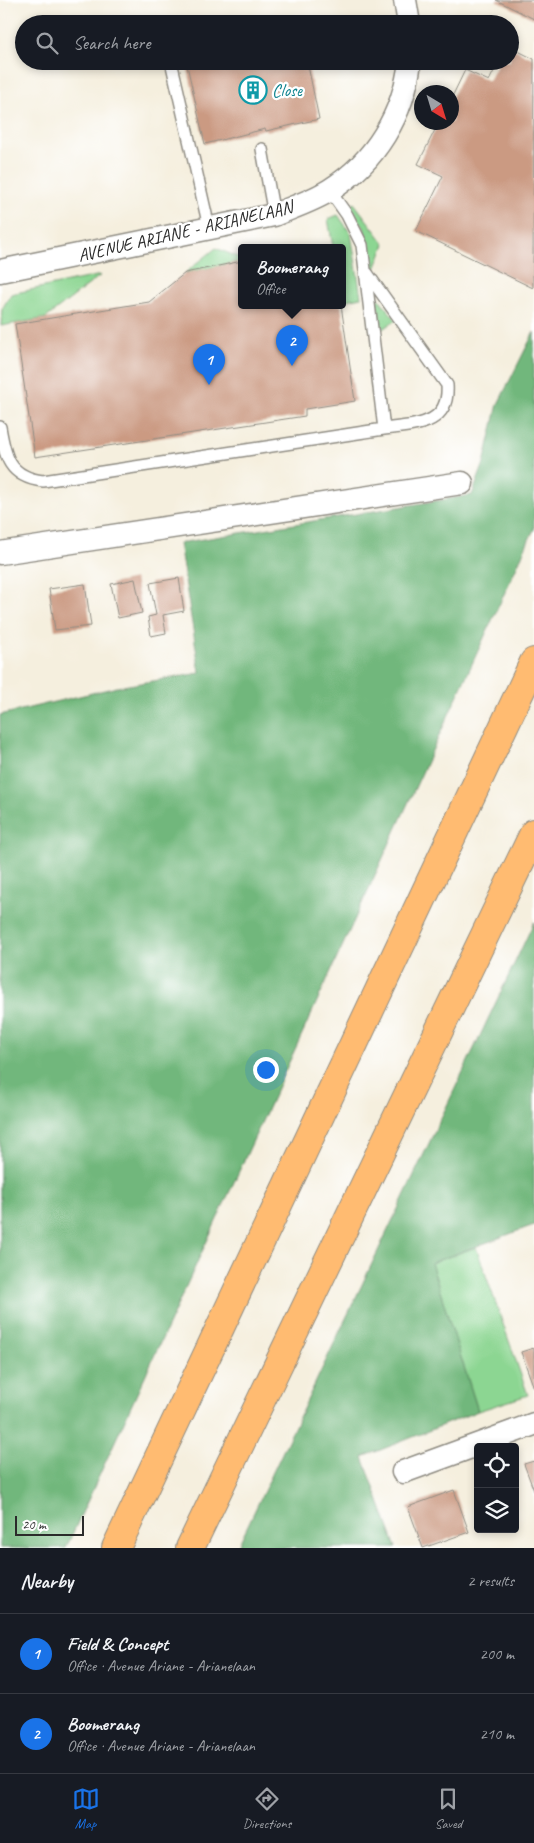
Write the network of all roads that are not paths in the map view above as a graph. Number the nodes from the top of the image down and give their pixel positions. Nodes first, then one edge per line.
1 (406, 0) edge
2 (408, 15) edge
3 (173, 70) edge
4 (409, 70) edge
5 (262, 150) dead end
6 (330, 191) junction
7 (274, 215) junction
8 (209, 227) junction
9 (0, 271) edge
10 (366, 272) junction
11 (0, 427) edge
12 (384, 429) junction
13 (462, 483) dead end
14 (0, 553) edge
15 (534, 662) edge
16 (534, 833) edge
17 (534, 1424) edge
18 (404, 1472) dead end
19 (116, 1548) edge
20 (190, 1548) edge

1 - 2 street
3 - 8 lane
4 - 6 street, AVENUE ARIANE - ARIANELAAN
5 - 7 lane
6 - 7 street, AVENUE ARIANE - ARIANELAAN
6 - 10 lane
7 - 8 street, AVENUE ARIANE - ARIANELAAN
8 - 9 street, AVENUE ARIANE - ARIANELAAN
10 - 12 lane
10 - 12 lane
11 - 12 lane
13 - 14 street
15 - 19 highway
16 - 20 highway
17 - 18 street

